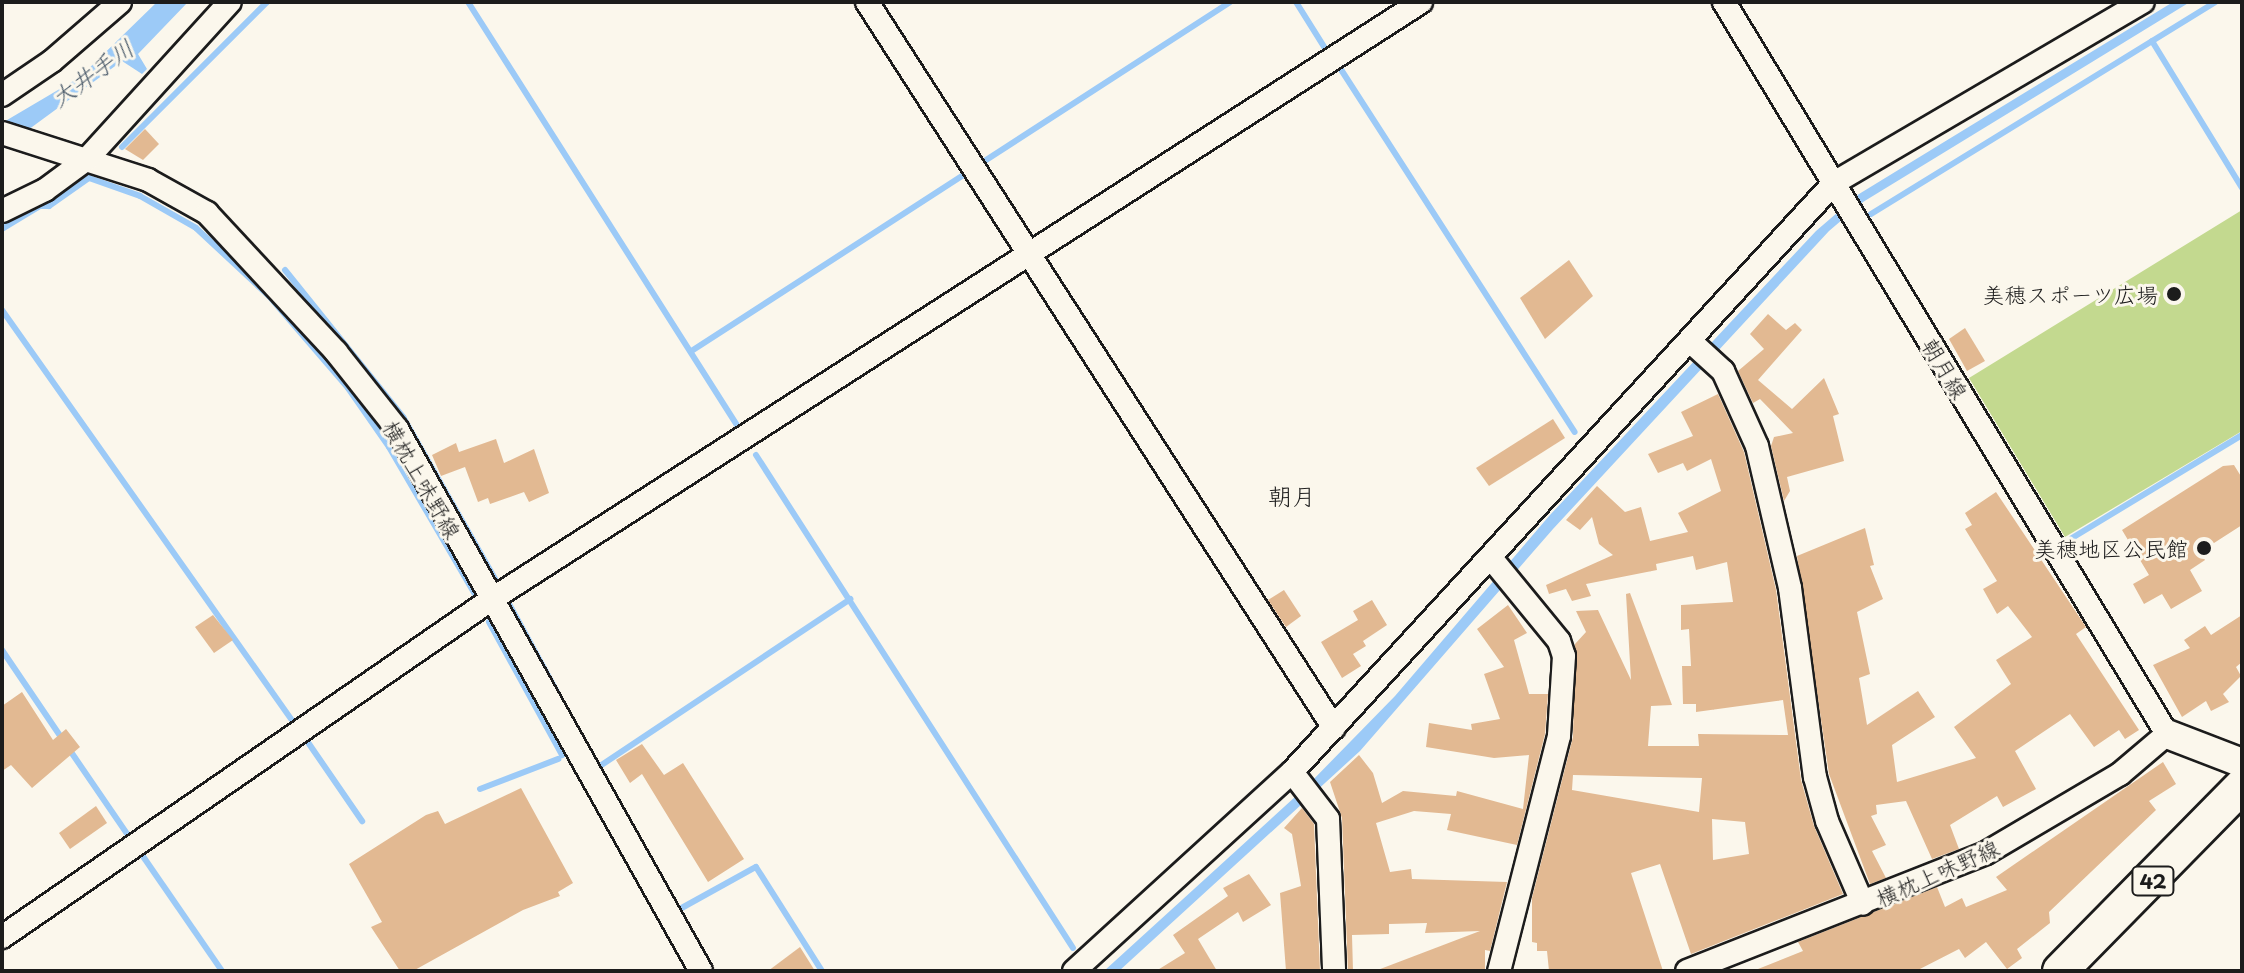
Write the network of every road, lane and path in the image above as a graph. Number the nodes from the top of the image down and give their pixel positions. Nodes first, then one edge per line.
1 (120, 2) edge
2 (230, 2) edge
3 (867, 2) edge
4 (1421, 2) edge
5 (1724, 2) edge
6 (2143, 2) edge
7 (2, 95) edge
8 (2, 133) edge
9 (87, 159) junction
10 (1834, 183) junction
11 (2, 211) edge
12 (1028, 253) junction
13 (1690, 341) junction
14 (1491, 558) junction
15 (489, 601) junction
16 (1334, 728) junction
17 (2167, 734) junction
18 (2242, 763) edge
19 (1292, 772) junction
20 (2242, 786) edge
21 (1863, 904) junction
22 (2, 937) edge
23 (701, 971) edge
24 (1074, 971) edge
25 (1334, 971) edge
26 (1499, 971) edge
27 (1687, 971) edge
28 (2060, 971) edge

1 - 7 street
2 - 9 street
3 - 12 street
4 - 12 street
5 - 10 street, 朝月線
6 - 10 street
8 - 9 street, 横枕上味野線
9 - 11 street
9 - 15 street, 横枕上味野線
10 - 13 street
10 - 17 street, 朝月線
12 - 15 street
12 - 16 street
13 - 14 street
13 - 21 street
14 - 16 street
14 - 26 street
15 - 22 street
15 - 23 street, 横枕上味野線
16 - 19 street
17 - 18 street
17 - 21 street, 横枕上味野線
19 - 24 street
19 - 25 street
20 - 28 main road, 42
21 - 27 street, 横枕上味野線

